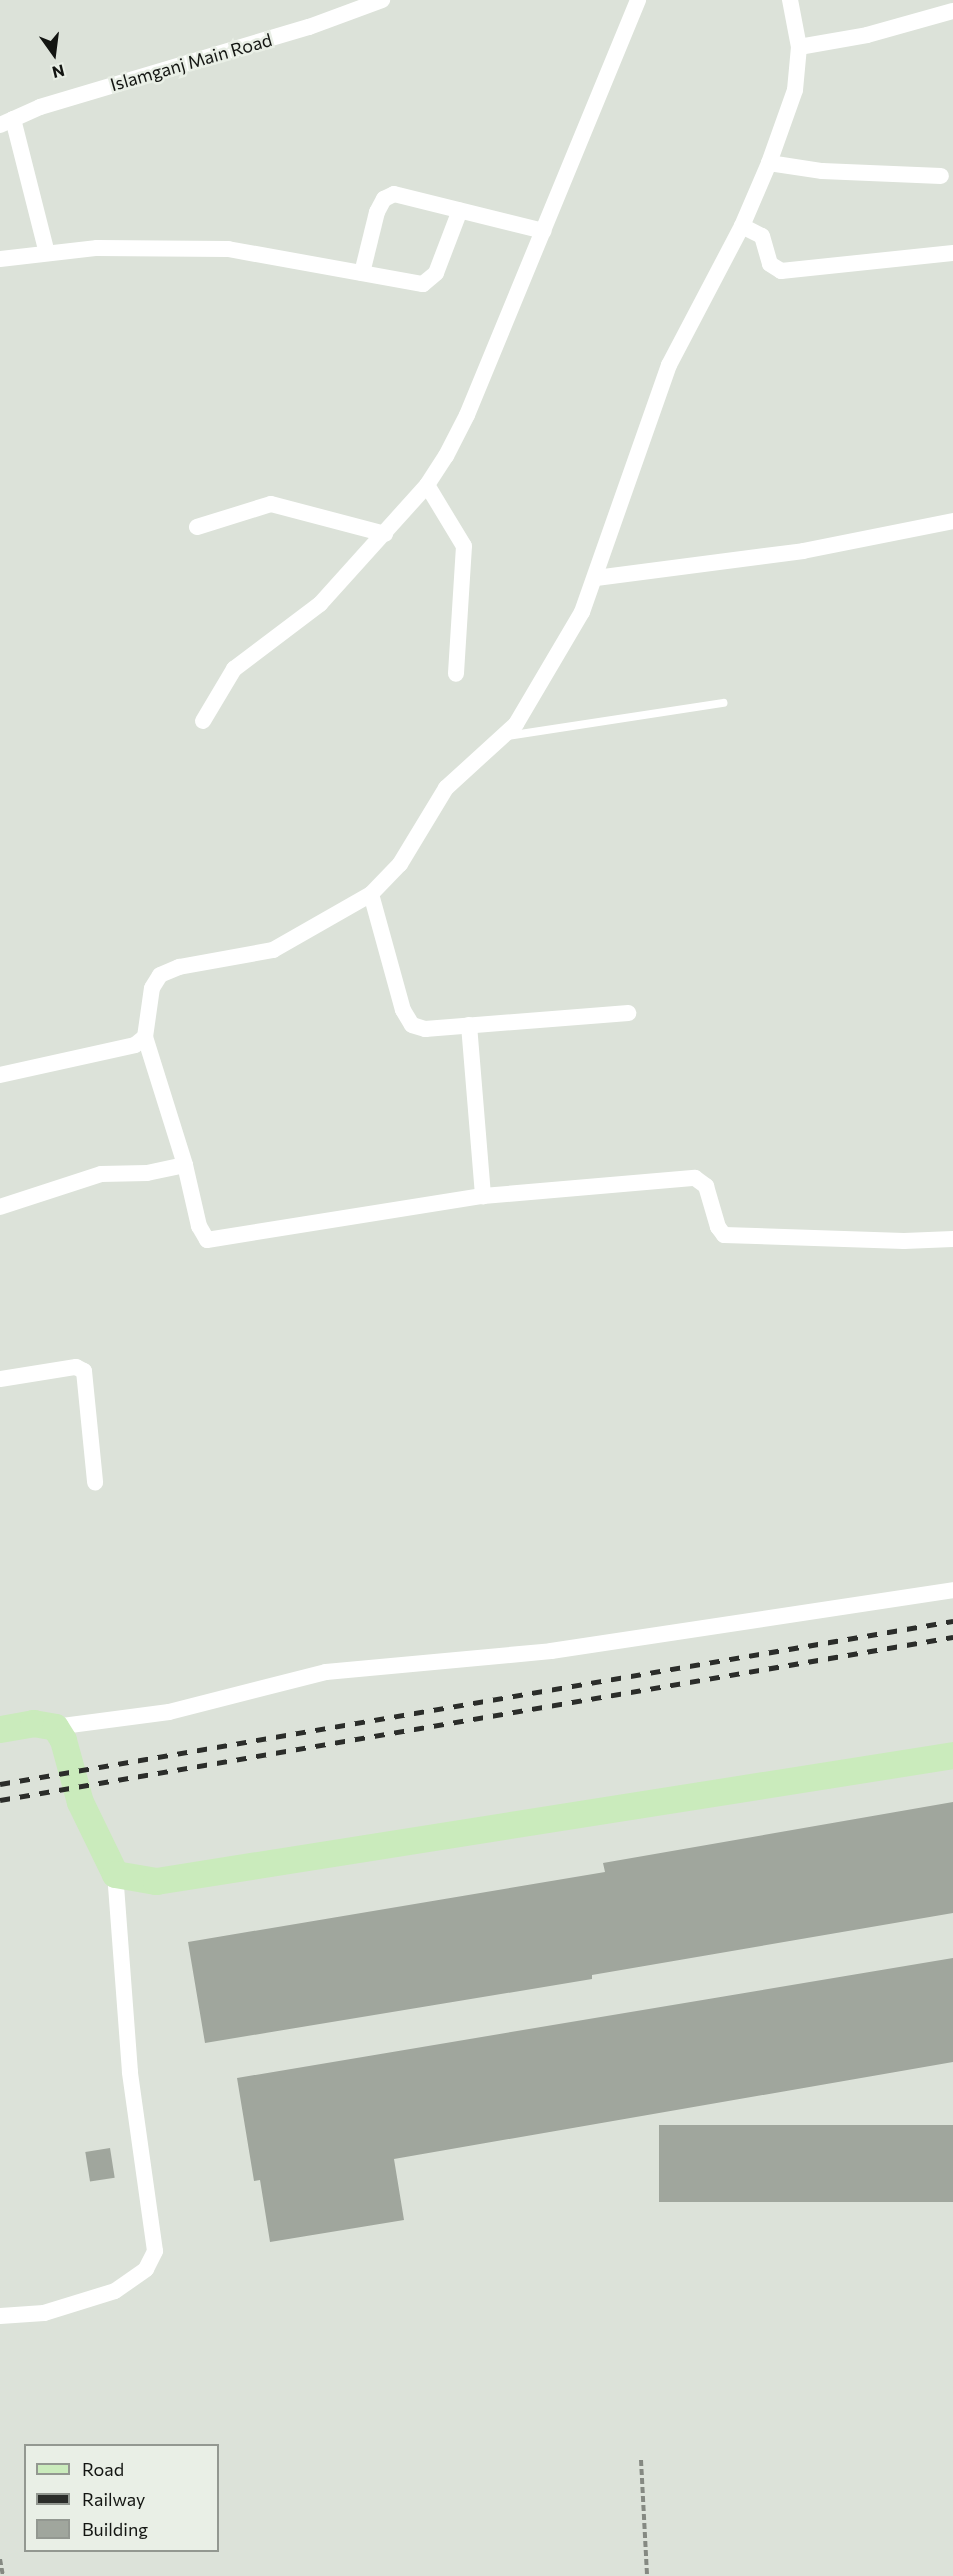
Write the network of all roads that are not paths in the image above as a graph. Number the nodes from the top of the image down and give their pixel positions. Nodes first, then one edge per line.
1 (382, 0) edge
2 (638, 0) edge
3 (790, 0) edge
4 (351, 6) edge
5 (953, 11) edge
6 (799, 47) junction
7 (6, 122) edge
8 (769, 163) junction
9 (941, 176) dead end
10 (460, 210) junction
11 (742, 226) junction
12 (543, 231) junction
13 (47, 253) junction
14 (953, 253) edge
15 (0, 259) edge
16 (362, 273) junction
17 (427, 485) junction
18 (953, 521) edge
19 (197, 527) dead end
20 (385, 534) junction
21 (596, 578) junction
22 (456, 674) dead end
23 (723, 703) dead end
24 (203, 721) dead end
25 (505, 736) junction
26 (371, 894) junction
27 (628, 1013) dead end
28 (470, 1025) junction
29 (145, 1036) junction
30 (0, 1075) edge
31 (185, 1165) junction
32 (483, 1196) junction
33 (0, 1207) edge
34 (953, 1239) edge
35 (0, 1379) edge
36 (95, 1482) dead end
37 (953, 1590) edge
38 (54, 1727) junction
39 (0, 1729) edge
40 (953, 1755) edge
41 (115, 1874) junction
42 (0, 2316) edge

1 - 4 street, Islamganj Main Road
2 - 12 street
3 - 6 street
4 - 7 street, Islamganj Main Road
5 - 6 street
6 - 8 street
7 - 13 street
8 - 9 street
8 - 11 street
10 - 12 street
10 - 16 street
10 - 16 street
11 - 14 street
11 - 21 street
12 - 17 street
13 - 15 street
13 - 16 street
17 - 20 street
17 - 22 street
18 - 21 street
19 - 20 street
20 - 24 street
21 - 25 street
23 - 25 lane
25 - 26 street
26 - 28 street
26 - 29 street
27 - 28 street
28 - 32 street
29 - 30 street
29 - 31 street
31 - 32 street
31 - 33 street
32 - 34 street
35 - 36 street
37 - 38 street
38 - 39 main road
38 - 41 main road
40 - 41 main road
41 - 42 street

